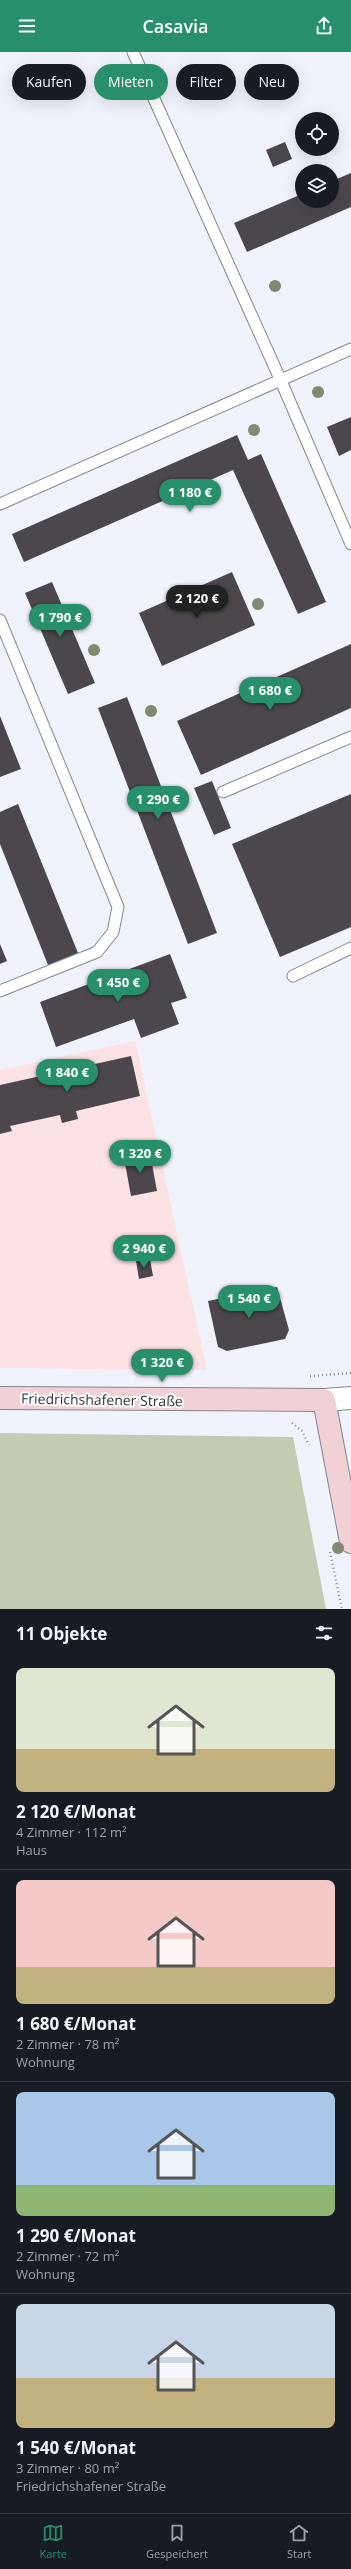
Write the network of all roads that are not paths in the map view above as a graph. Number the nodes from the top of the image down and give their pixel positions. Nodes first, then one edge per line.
1 (133, 52) edge
2 (351, 349) edge
3 (281, 381) junction
4 (0, 504) edge
5 (351, 544) edge
6 (0, 620) edge
7 (351, 737) edge
8 (223, 792) dead end
9 (351, 948) edge
10 (293, 976) dead end
11 (0, 991) edge
12 (0, 1398) edge
13 (351, 1398) edge
14 (324, 1400) junction
15 (351, 1542) edge

1 - 3 lane
2 - 3 lane
3 - 4 lane
3 - 5 lane
6 - 11 lane
7 - 8 lane
9 - 10 lane
12 - 14 street, Friedrichshafener Straße
13 - 14 street
14 - 15 street

